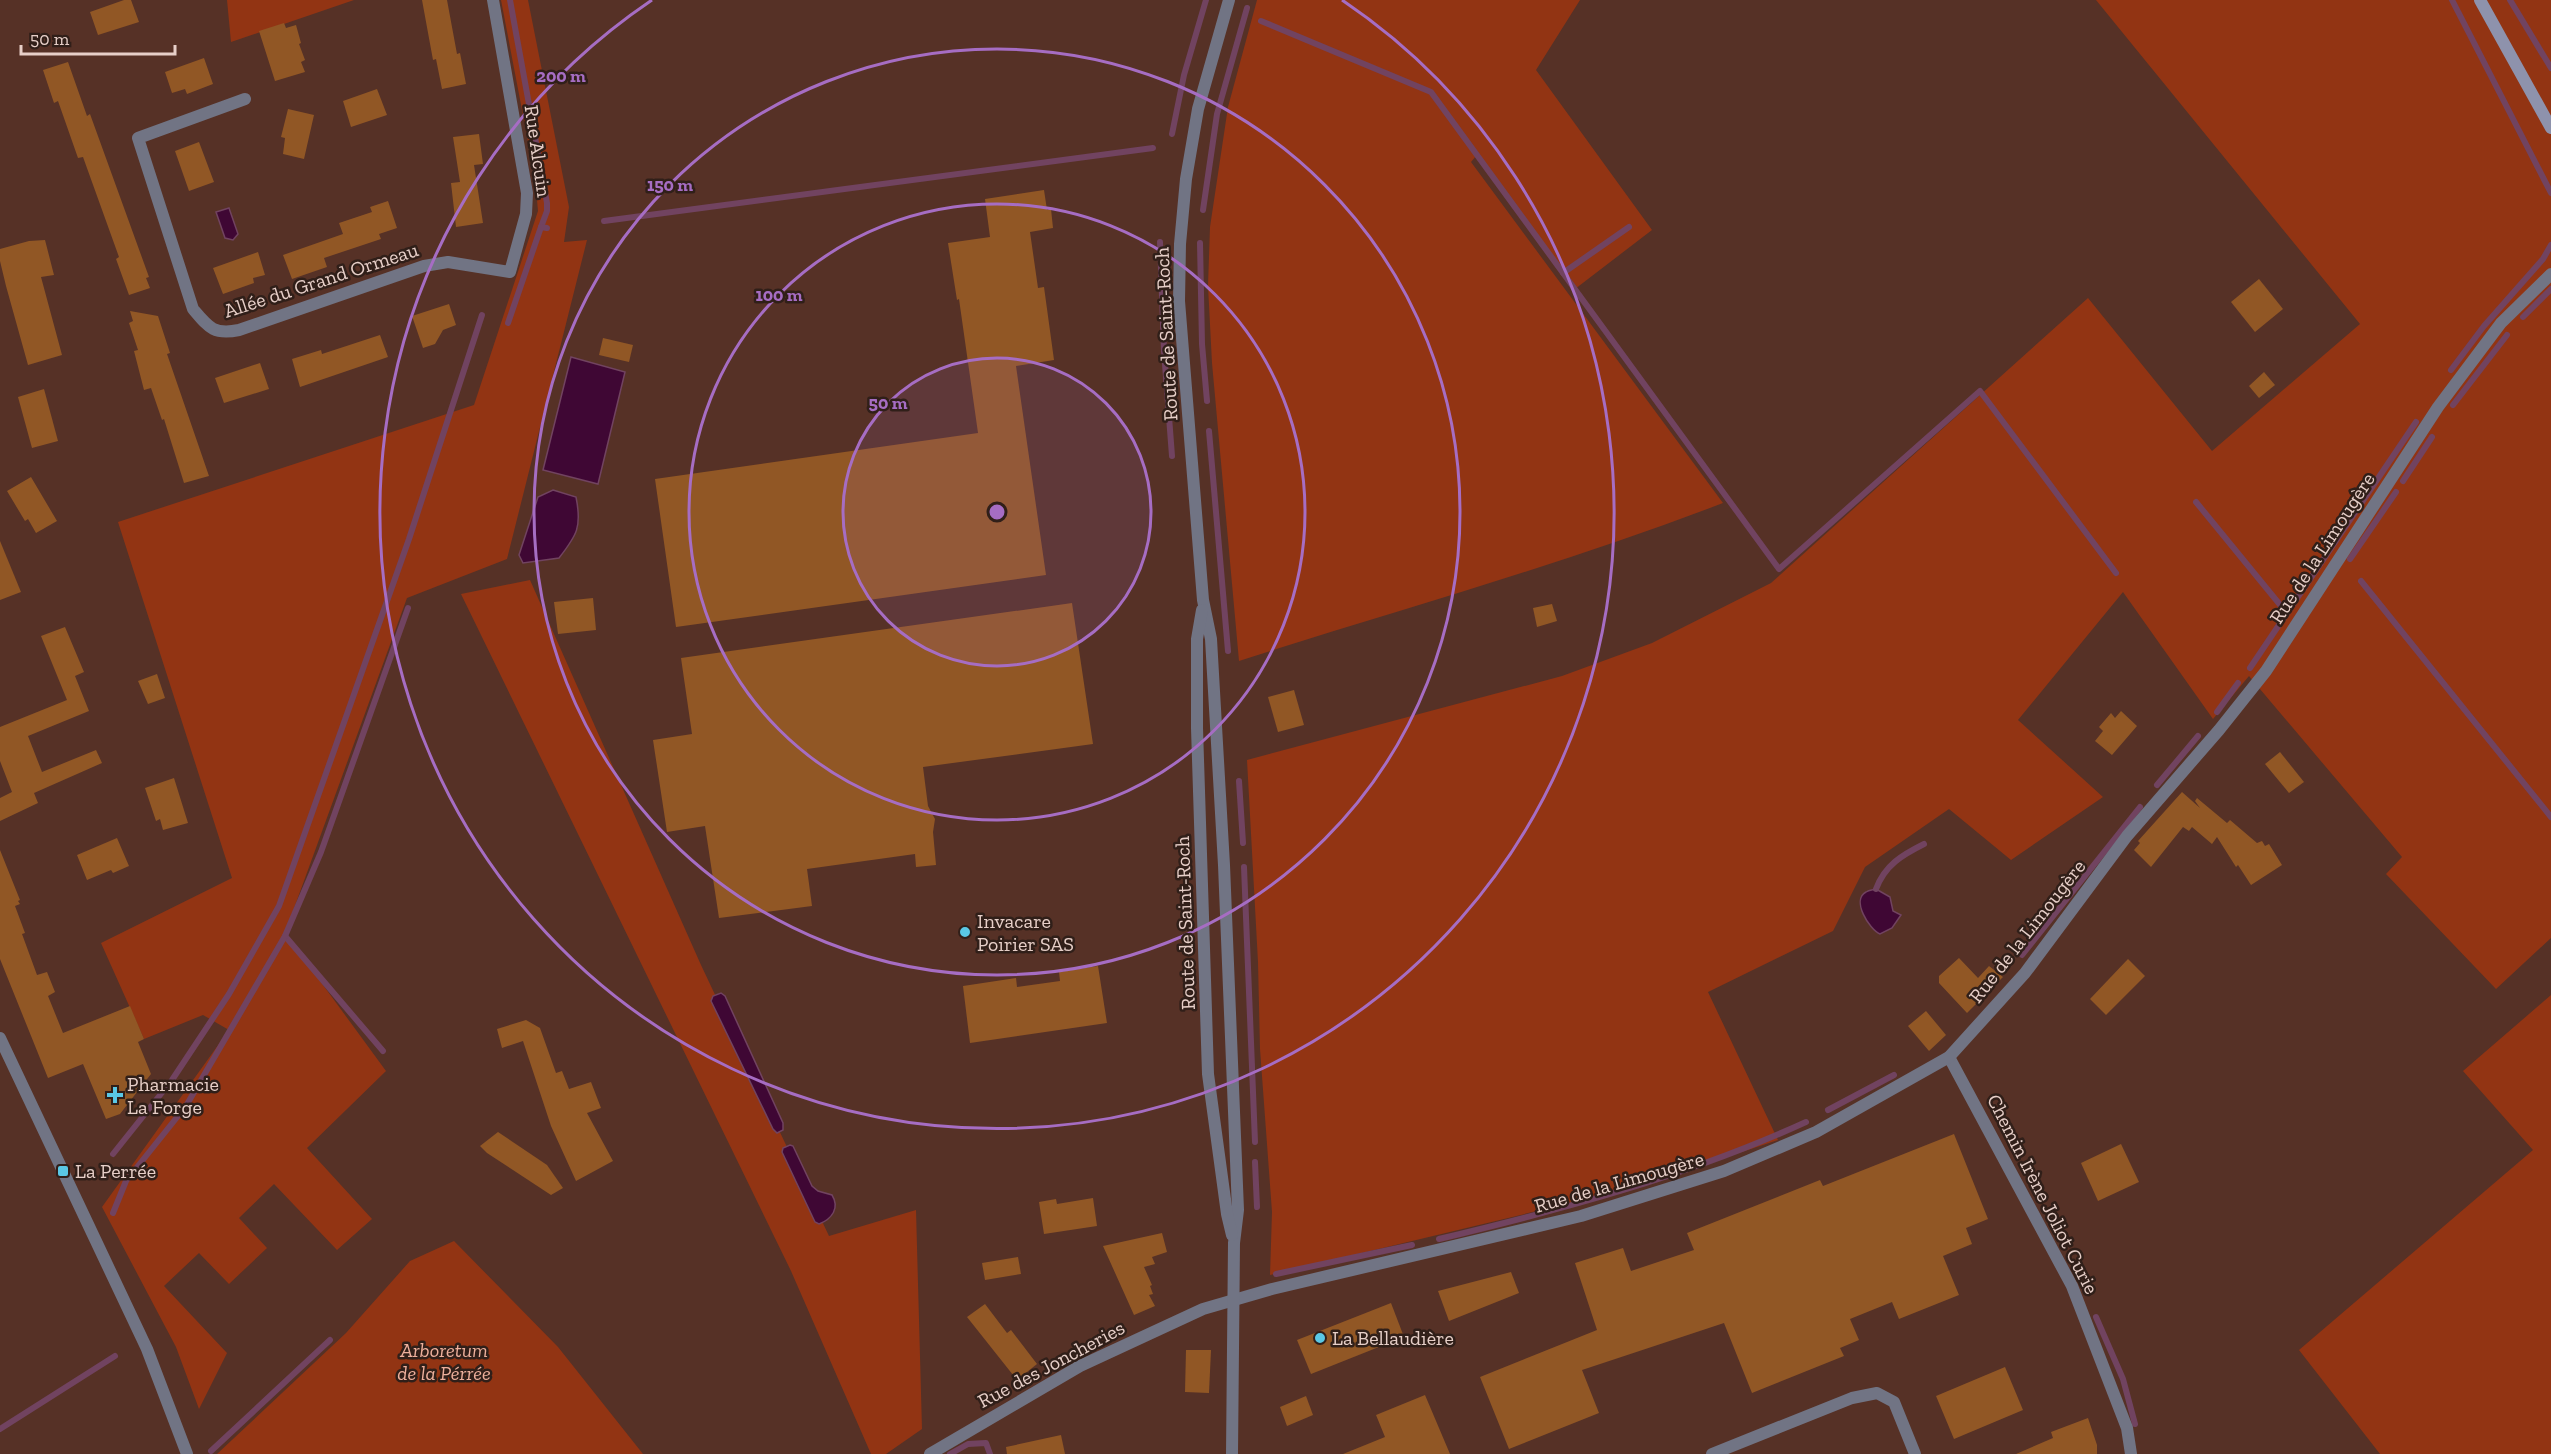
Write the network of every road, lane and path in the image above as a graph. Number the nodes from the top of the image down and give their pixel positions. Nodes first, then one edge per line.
1 (493, 0) edge
2 (1229, 0) edge
3 (2480, 0) edge
4 (245, 99) dead end
5 (2551, 128) edge
6 (510, 272) joint
7 (2551, 274) edge
8 (1203, 600) junction
9 (0, 1038) edge
10 (1949, 1056) junction
11 (1234, 1243) junction
12 (1230, 1300) junction
13 (187, 1454) edge
14 (930, 1454) edge
15 (1232, 1454) edge
16 (1712, 1454) edge
17 (1915, 1454) edge
18 (2131, 1454) edge

1 - 6 street, Rue Alcuin
2 - 8 street, Route de Saint-Roch
3 - 5 main road
4 - 6 street, Allée du Grand Ormeau
7 - 10 street, Rue de la Limougère
8 - 11 street, Route de Saint-Roch
8 - 11 street, Route de Saint-Roch
9 - 13 street
10 - 12 street, Rue de la Limougère
10 - 18 street, Chemin Irène Joliot Curie
11 - 12 street, Route de Saint-Roch
12 - 14 street, Rue des Joncheries
12 - 15 street, Route de Saint-Roch
16 - 17 street

